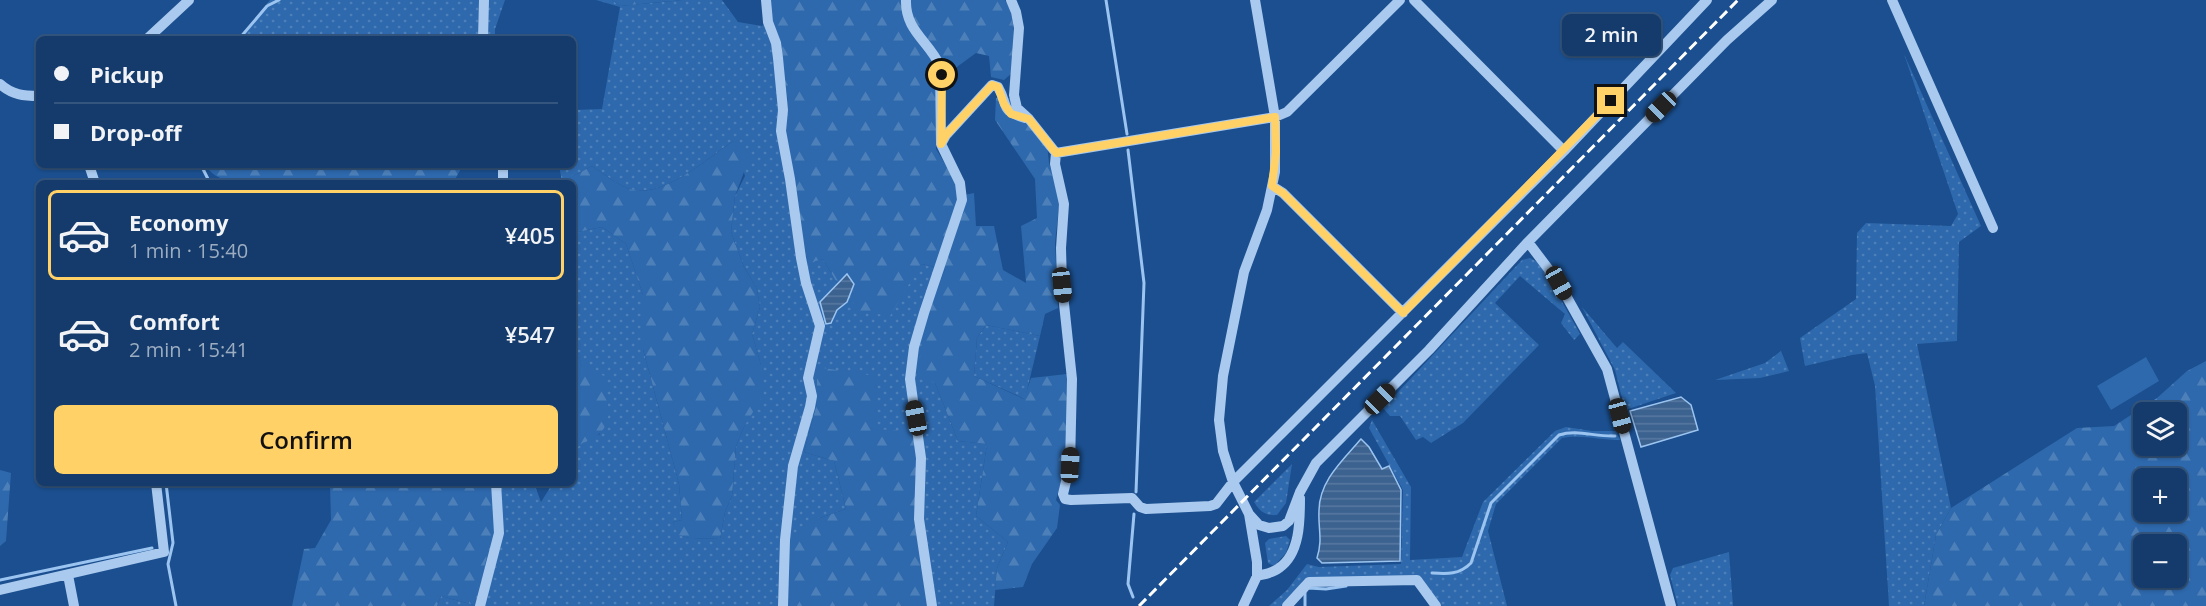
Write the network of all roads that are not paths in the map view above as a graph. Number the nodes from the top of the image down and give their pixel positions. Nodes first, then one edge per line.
1 (189, 0) edge
2 (484, 0) edge
3 (766, 0) edge
4 (906, 0) edge
5 (1011, 0) edge
6 (1255, 0) edge
7 (1400, 0) edge
8 (1414, 0) edge
9 (1707, 0) edge
10 (1772, 0) edge
11 (1892, 0) edge
12 (150, 36) edge
13 (483, 36) edge
14 (0, 84) edge
15 (36, 96) edge
16 (1275, 117) junction
17 (1029, 119) junction
18 (941, 144) junction
19 (1563, 151) junction
20 (1056, 153) junction
21 (1272, 186) junction
22 (1994, 228) dead end
23 (1528, 242) junction
24 (1403, 313) junction
25 (1233, 482) junction
26 (156, 486) edge
27 (496, 486) edge
28 (1300, 492) junction
29 (1248, 513) junction
30 (68, 575) junction
31 (1257, 576) junction
32 (0, 590) edge
33 (74, 606) edge
34 (480, 606) edge
35 (783, 606) edge
36 (932, 606) edge
37 (1243, 606) edge
38 (1287, 606) edge
39 (1436, 606) edge
40 (1671, 606) edge

1 - 12 street
2 - 13 street
3 - 35 street
4 - 18 street
5 - 17 street
6 - 16 street
7 - 16 street
8 - 19 street
9 - 19 street
10 - 23 street
11 - 22 street
14 - 15 street
16 - 20 street
16 - 21 street
17 - 18 street
17 - 20 street
18 - 36 street
19 - 24 street
20 - 25 street
21 - 24 street
21 - 25 street
23 - 28 street
23 - 40 street
24 - 25 street
25 - 29 street
26 - 30 street
27 - 34 street
28 - 29 street
28 - 31 street
29 - 31 street
30 - 32 street
30 - 33 street
31 - 37 street
38 - 39 street

